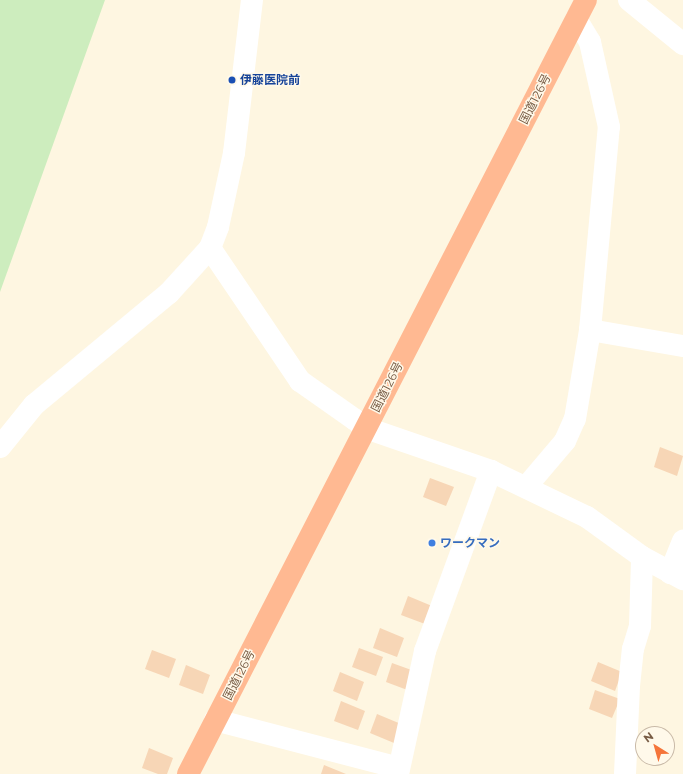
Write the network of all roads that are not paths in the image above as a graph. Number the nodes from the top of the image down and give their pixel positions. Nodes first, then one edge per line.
1 (252, 0) edge
2 (586, 0) edge
3 (629, 0) edge
4 (576, 19) junction
5 (683, 44) edge
6 (210, 248) junction
7 (590, 330) junction
8 (683, 346) edge
9 (366, 428) junction
10 (0, 447) edge
11 (490, 471) junction
12 (526, 488) junction
13 (683, 540) edge
14 (642, 557) junction
15 (677, 576) edge
16 (215, 720) junction
17 (399, 771) edge
18 (188, 774) edge
19 (625, 774) edge

1 - 6 street
2 - 4 highway, 国道126号
3 - 5 street
4 - 7 street
4 - 9 highway, 国道126号
6 - 9 street
6 - 10 street
7 - 8 street
7 - 12 street
9 - 11 street
9 - 16 highway, 国道126号
11 - 12 street
11 - 17 street
12 - 14 street
13 - 15 street
14 - 15 street
14 - 19 street
16 - 17 street
16 - 18 highway, 国道126号

